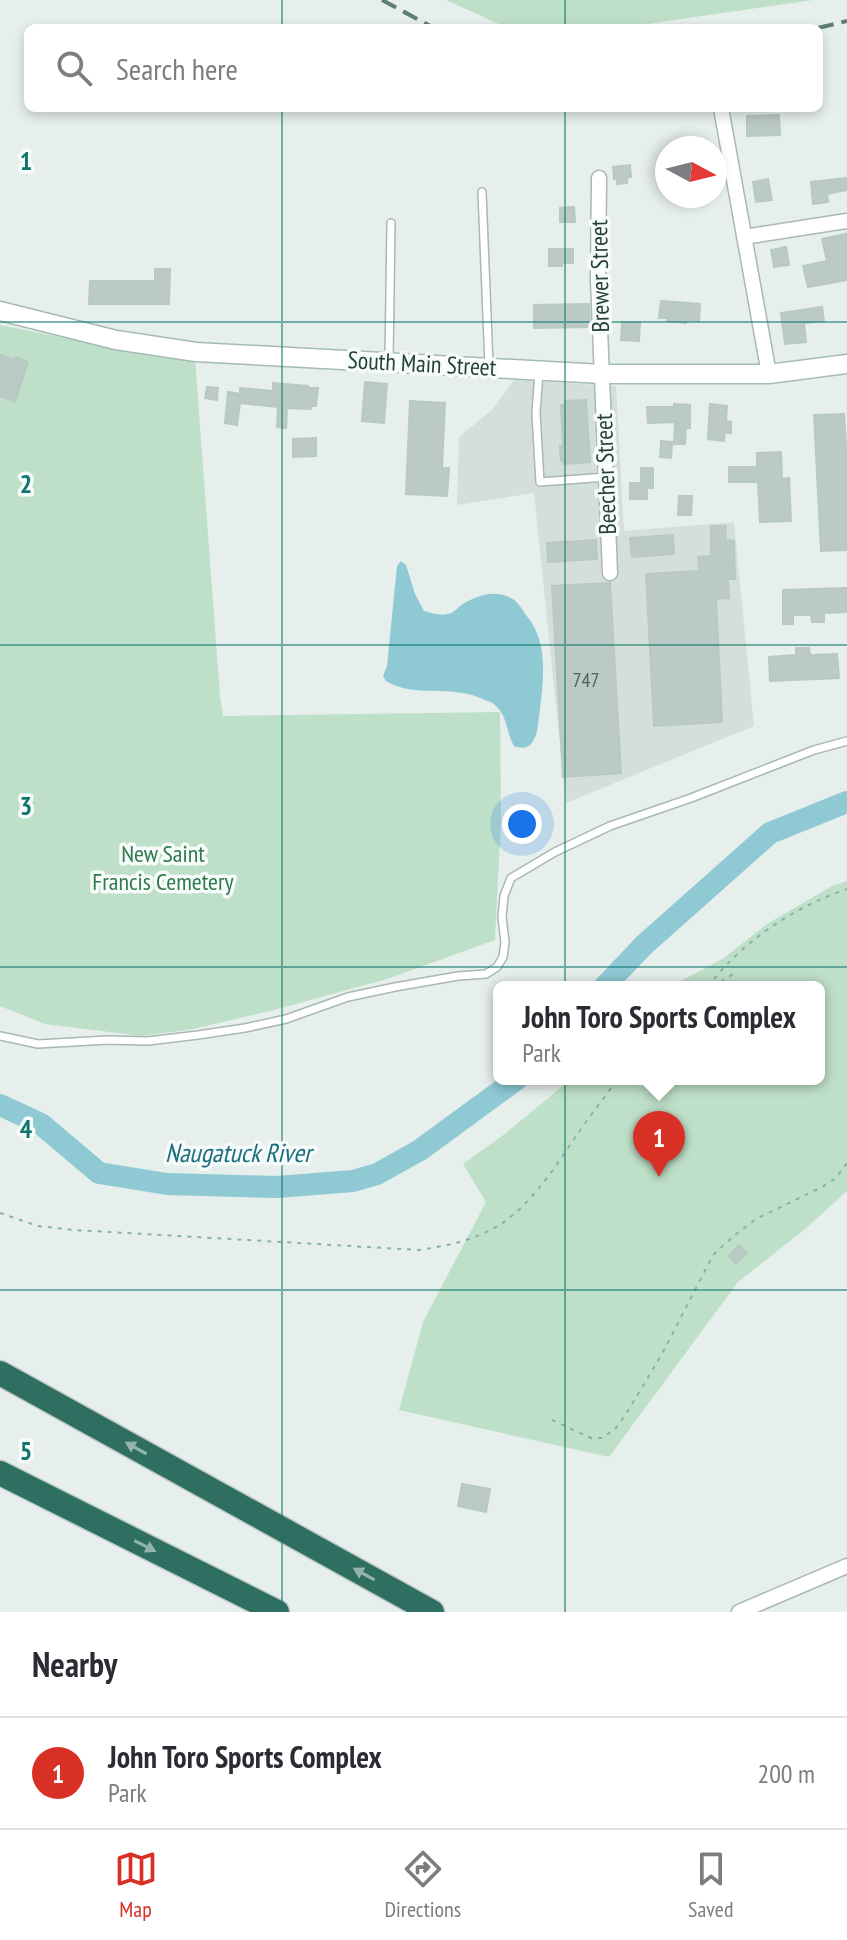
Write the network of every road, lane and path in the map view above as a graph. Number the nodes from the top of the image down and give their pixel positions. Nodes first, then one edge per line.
1 (722, 112) edge
2 (599, 178) dead end
3 (482, 192) dead end
4 (847, 221) edge
5 (391, 223) dead end
6 (744, 237) junction
7 (0, 311) edge
8 (389, 362) junction
9 (847, 364) edge
10 (489, 367) junction
11 (539, 370) junction
12 (603, 374) junction
13 (769, 374) junction
14 (606, 477) junction
15 (610, 573) dead end
16 (847, 741) edge
17 (847, 889) edge
18 (735, 973) dead end
19 (712, 981) edge
20 (722, 981) edge
21 (0, 1036) edge
22 (613, 1085) edge
23 (847, 1163) edge
24 (0, 1213) edge
25 (0, 1373) edge
26 (552, 1420) dead end
27 (0, 1473) edge
28 (847, 1566) edge
29 (277, 1612) edge
30 (432, 1612) edge
31 (739, 1612) edge

1 - 6 street
2 - 12 street, Brewer Street
3 - 10 lane
4 - 6 street
5 - 8 lane
6 - 13 street
7 - 8 main road, South Main Street
8 - 10 main road, South Main Street
9 - 13 main road, South Main Street
10 - 11 main road, South Main Street
11 - 12 main road, South Main Street
11 - 14 lane
12 - 13 main road, South Main Street
12 - 14 street, Beecher Street
14 - 15 street, Beecher Street
16 - 21 lane
17 - 19 path
18 - 20 path
22 - 24 path
23 - 26 path
30 -> 25 highway
27 -> 29 highway
28 - 31 street

